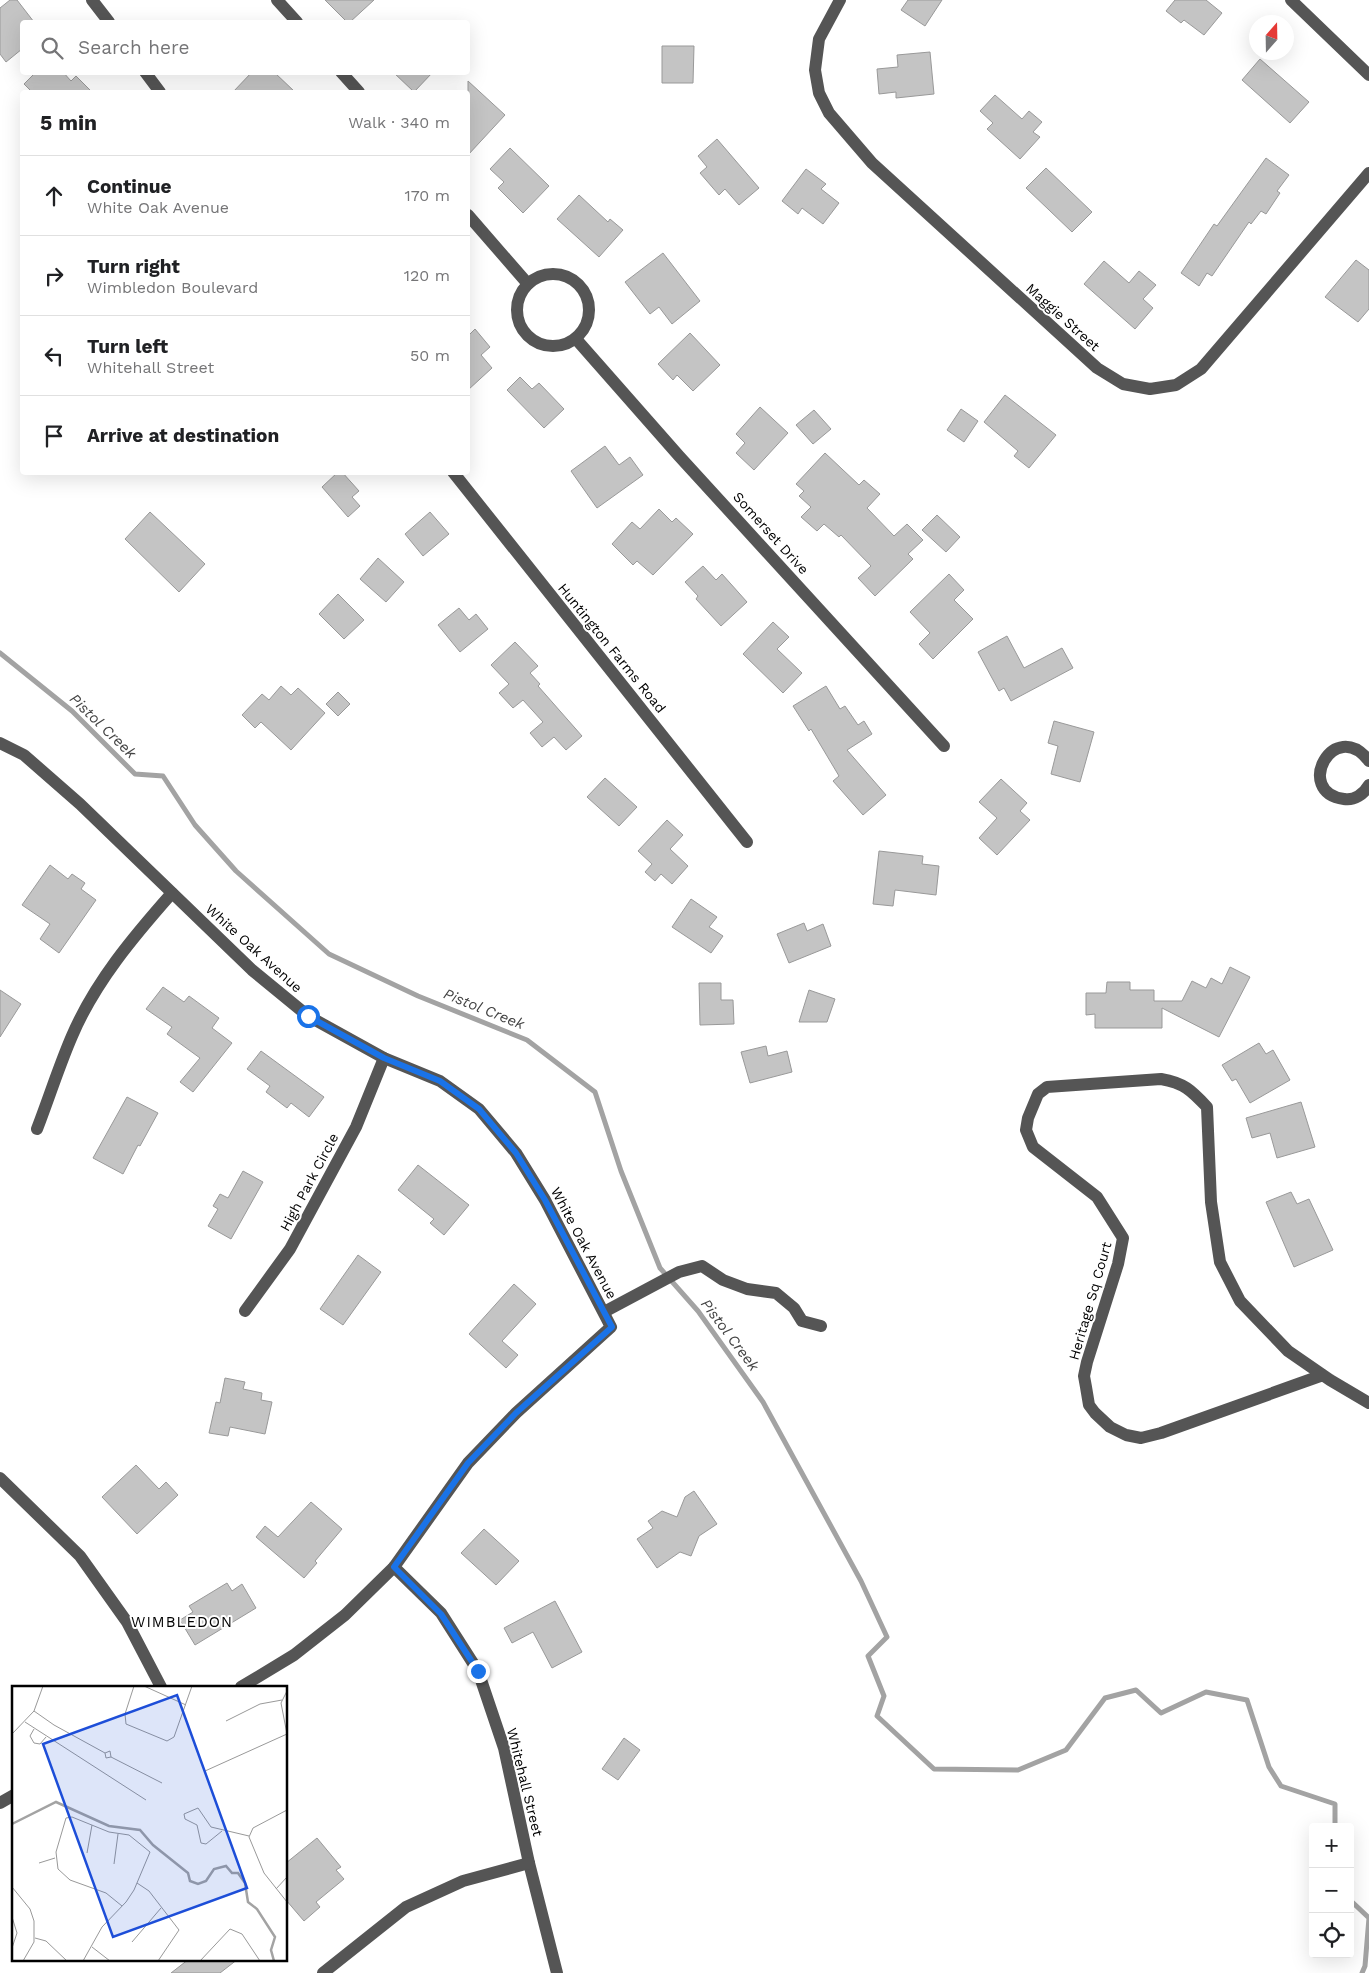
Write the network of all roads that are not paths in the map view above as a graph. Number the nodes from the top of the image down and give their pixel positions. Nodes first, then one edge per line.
1 (92, 0) edge
2 (277, 0) edge
3 (840, 0) edge
4 (1291, 0) edge
5 (107, 20) edge
6 (295, 20) edge
7 (147, 75) edge
8 (344, 75) edge
9 (1369, 75) edge
10 (158, 90) edge
11 (357, 90) edge
12 (1369, 173) edge
13 (470, 217) edge
14 (528, 284) junction
15 (576, 339) junction
16 (455, 475) edge
17 (0, 743) edge
18 (944, 746) dead end
19 (1369, 760) edge
20 (1369, 785) edge
21 (747, 842) dead end
22 (172, 893) junction
23 (384, 1058) junction
24 (38, 1129) dead end
25 (245, 1311) dead end
26 (604, 1312) junction
27 (821, 1326) dead end
28 (1323, 1376) junction
29 (1369, 1403) edge
30 (0, 1478) edge
31 (394, 1567) junction
32 (160, 1686) edge
33 (243, 1686) edge
34 (12, 1796) edge
35 (0, 1802) edge
36 (529, 1863) junction
37 (323, 1973) edge
38 (557, 1973) edge

1 - 5 street
2 - 6 street
3 - 12 street, Maggie Street
4 - 9 street
7 - 10 street
8 - 11 street
13 - 14 street
14 - 15 street
14 - 15 street
15 - 18 street, Somerset Drive
16 - 21 street, Huntington Farms Road
17 - 22 street, White Oak Avenue
19 - 20 street
22 - 23 street, White Oak Avenue
22 - 24 street
23 - 25 street, High Park Circle
23 - 26 street, White Oak Avenue
26 - 27 street
26 - 31 street, White Oak Avenue
28 - 28 street, Heritage Sq Court
28 - 29 street, Heritage Sq Court
30 - 32 street
31 - 33 street
31 - 36 street, Whitehall Street
34 - 35 street
36 - 37 street
36 - 38 street, Whitehall Street

